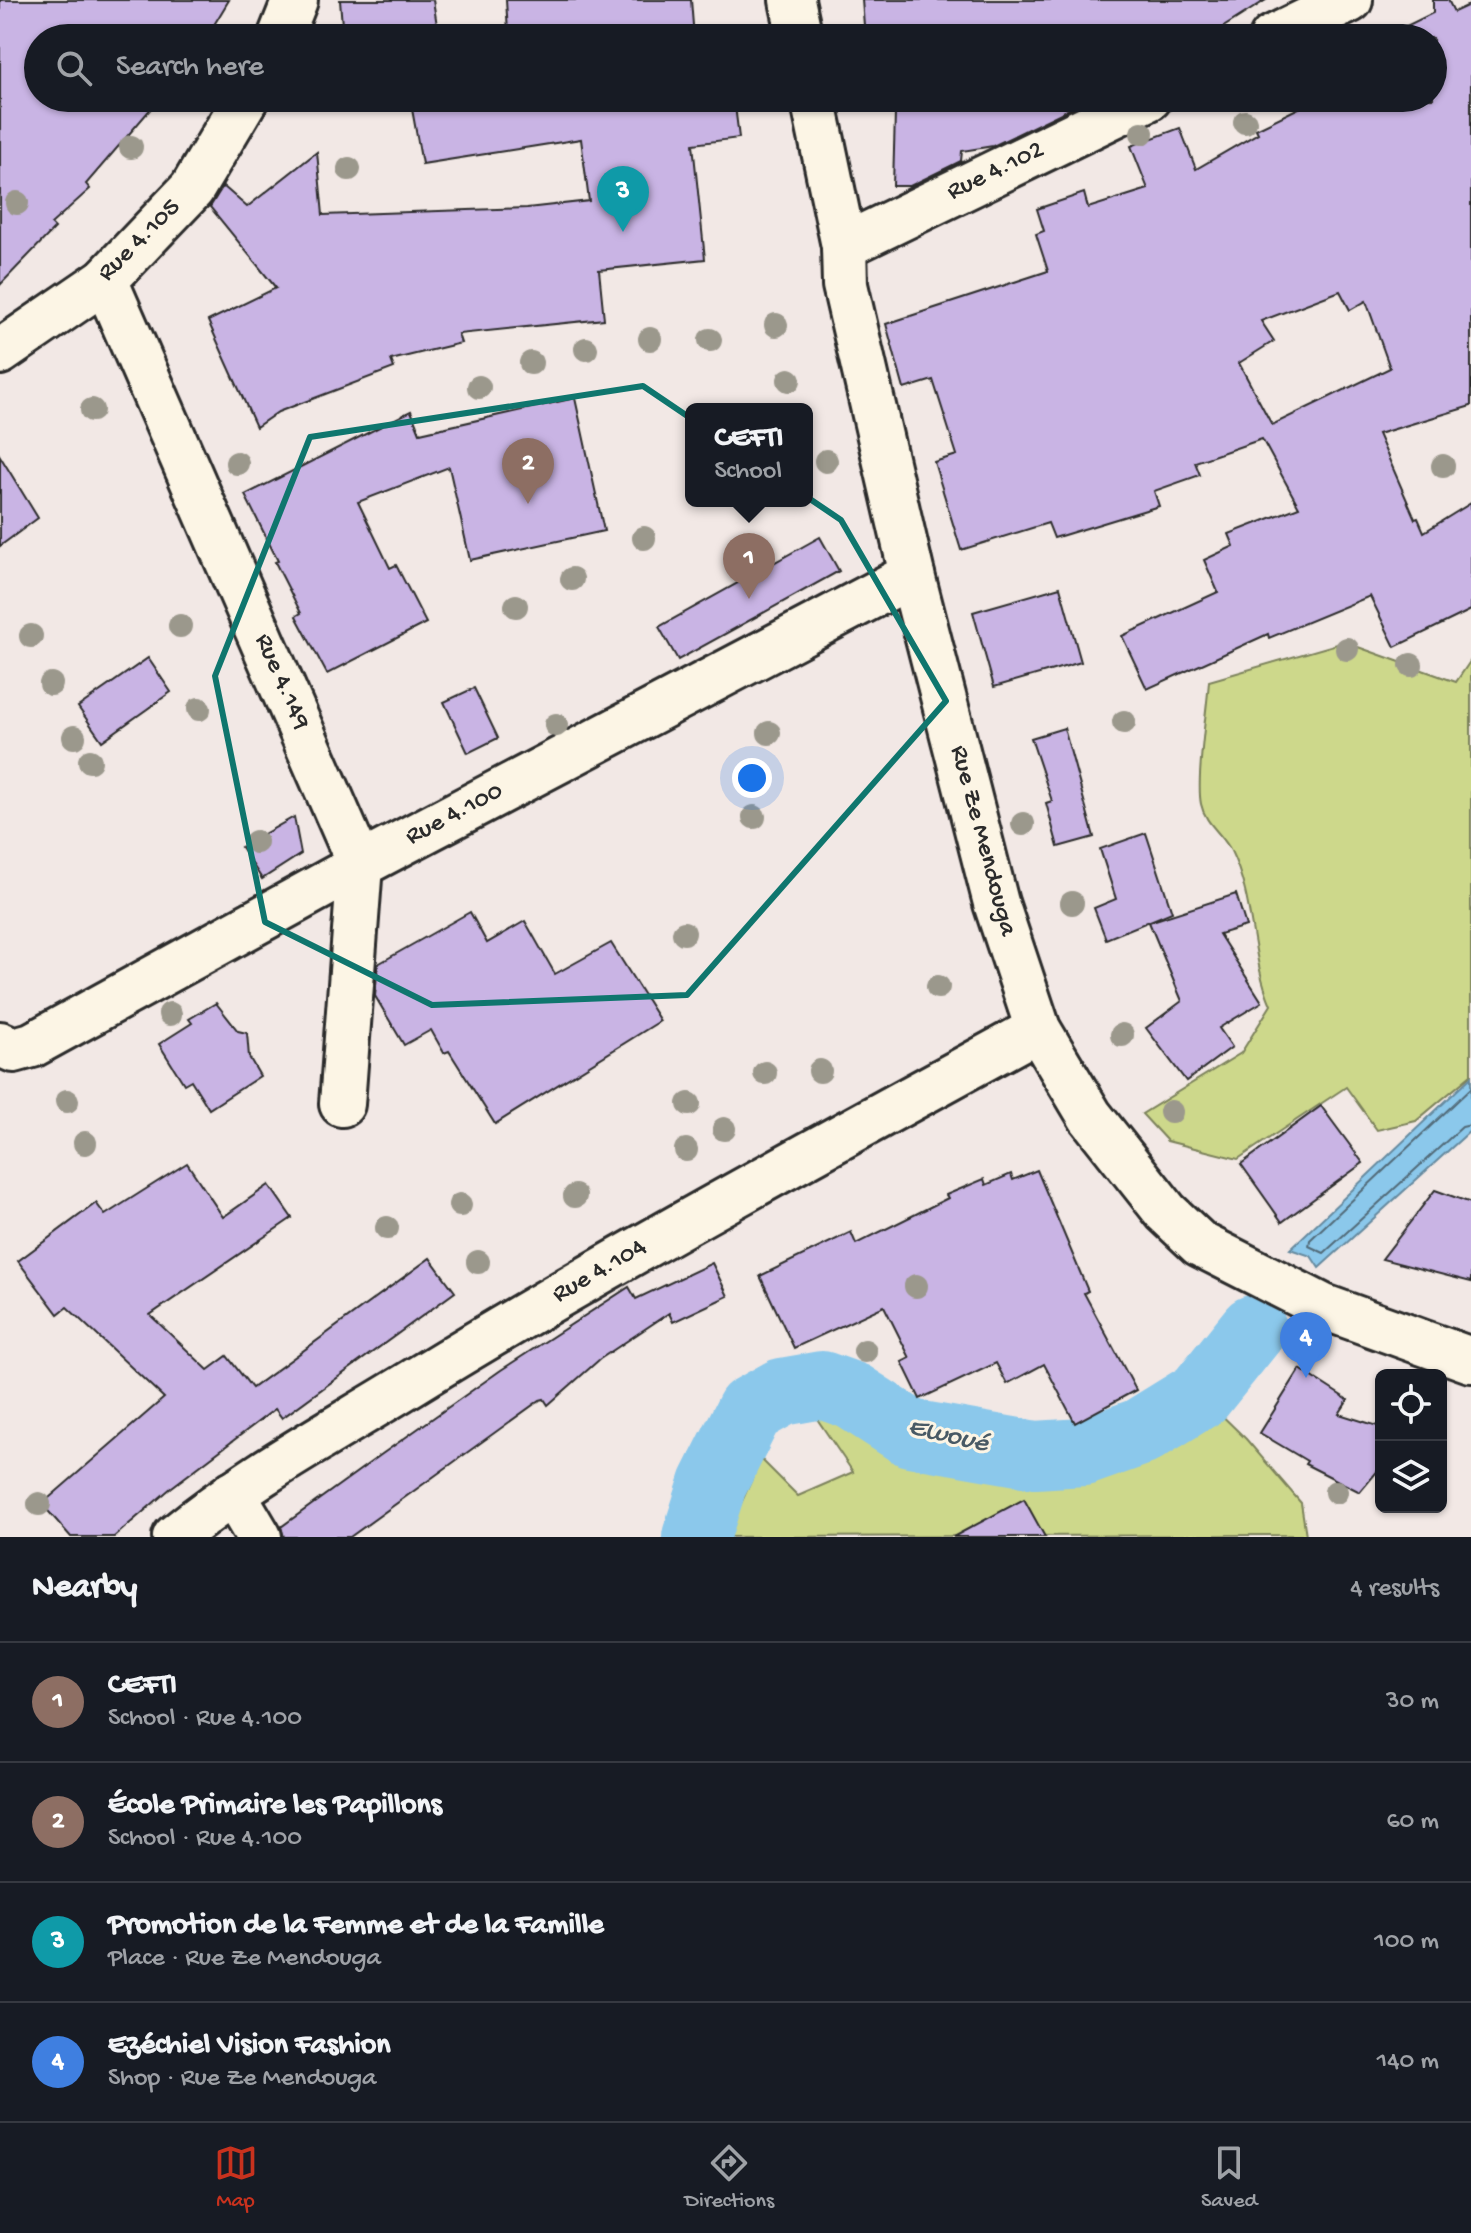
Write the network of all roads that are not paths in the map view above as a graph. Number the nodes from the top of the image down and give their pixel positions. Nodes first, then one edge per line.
1 (295, 0) edge
2 (792, 0) edge
3 (1350, 0) edge
4 (286, 24) edge
5 (797, 24) edge
6 (1301, 24) edge
7 (238, 112) edge
8 (816, 112) edge
9 (1120, 112) edge
10 (844, 246) junction
11 (105, 280) junction
12 (0, 352) edge
13 (912, 575) junction
14 (360, 865) junction
15 (1038, 1029) junction
16 (0, 1044) edge
17 (342, 1104) dead end
18 (1471, 1360) edge
19 (233, 1493) junction
20 (175, 1537) edge
21 (259, 1537) edge

1 - 4 street
2 - 5 street
3 - 6 street
7 - 11 street, Rue 4.105
8 - 10 street, Rue Ze Mendouga
9 - 10 street, Rue 4.102
10 - 13 street, Rue Ze Mendouga
11 - 12 street, Rue 4.105
11 - 14 street, Rue 4.149
13 - 14 street, Rue 4.100
13 - 15 street, Rue Ze Mendouga
14 - 16 street, Rue 4.100
14 - 17 street, Rue 4.149
15 - 18 street, Rue Ze Mendouga
15 - 19 street, Rue 4.104
19 - 20 street, Rue 4.104
19 - 21 street

